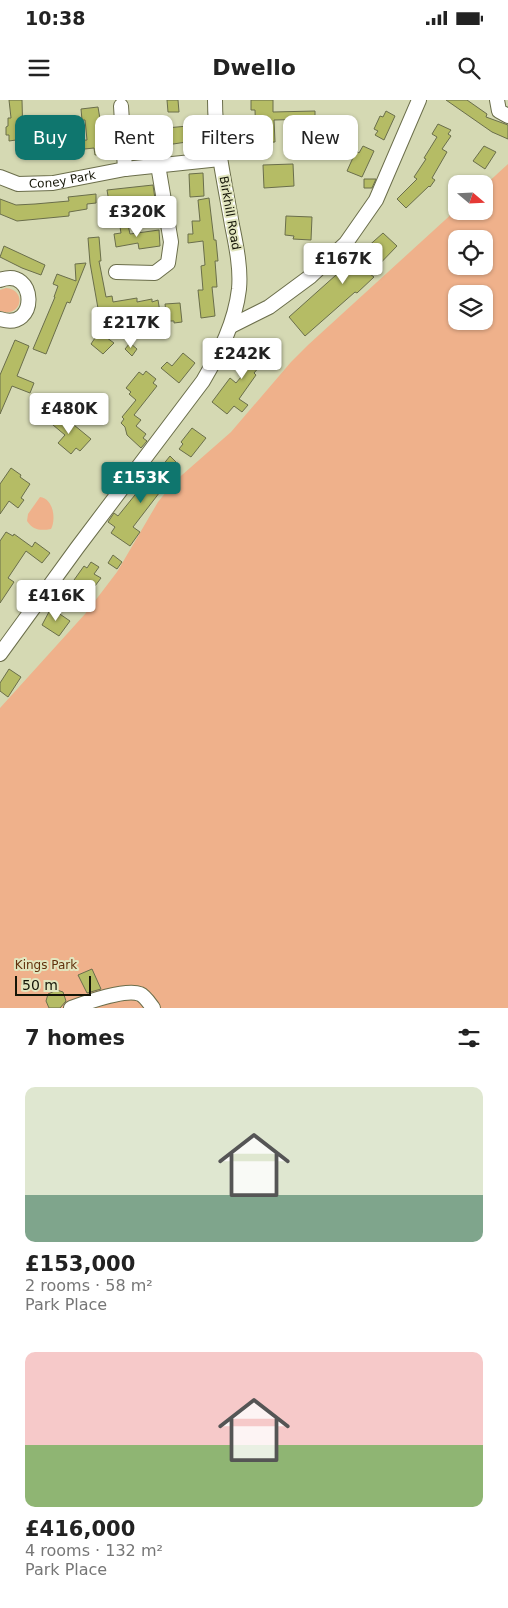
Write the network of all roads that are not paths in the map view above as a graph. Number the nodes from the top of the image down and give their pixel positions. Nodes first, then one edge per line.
1 (215, 100) edge
2 (419, 100) edge
3 (496, 100) edge
4 (121, 106) dead end
5 (216, 115) edge
6 (508, 116) edge
7 (210, 160) edge
8 (220, 160) edge
9 (158, 165) junction
10 (125, 168) junction
11 (0, 178) edge
12 (116, 272) dead end
13 (0, 280) edge
14 (1, 321) edge
15 (231, 326) junction
16 (0, 654) edge
17 (71, 1008) edge
18 (153, 1008) edge

1 - 5 street, Birkhill Road
2 - 15 street
3 - 6 street
4 - 10 street
7 - 9 street, Coney Park
8 - 15 street, Birkhill Road
9 - 10 street, Coney Park
9 - 12 street
10 - 11 street, Coney Park
13 - 14 street
15 - 16 street, Birkhill Road
17 - 18 street

